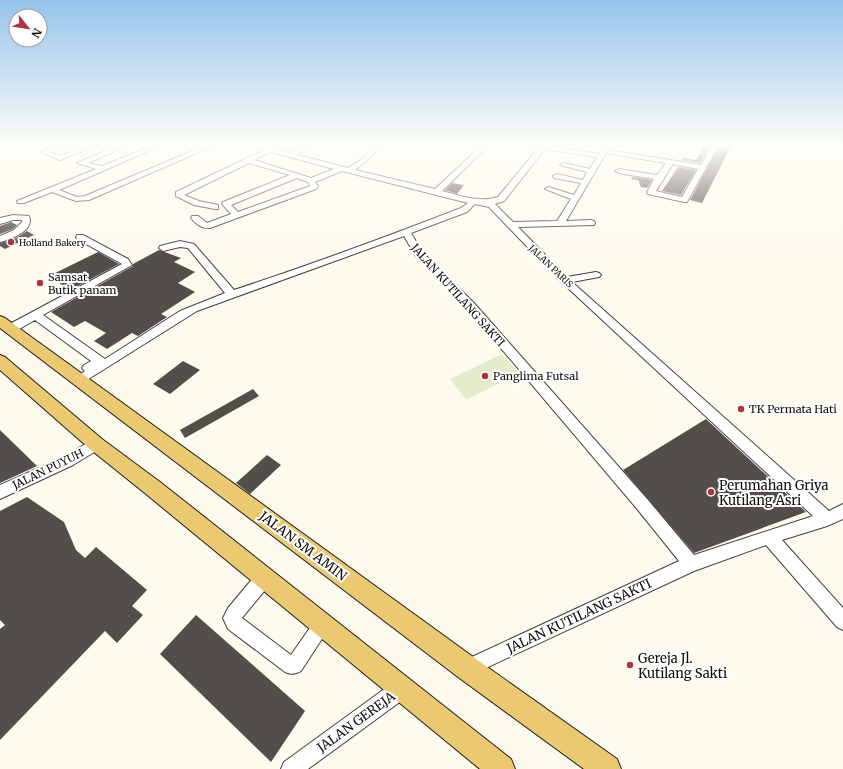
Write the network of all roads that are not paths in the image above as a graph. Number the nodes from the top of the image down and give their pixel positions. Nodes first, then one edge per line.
1 (71, 182) edge
2 (124, 182) edge
3 (205, 182) edge
4 (280, 182) edge
5 (312, 182) edge
6 (395, 182) edge
7 (448, 182) edge
8 (515, 182) edge
9 (584, 182) edge
10 (657, 182) edge
11 (694, 182) edge
12 (549, 189) dead end
13 (53, 190) junction
14 (438, 192) junction
15 (575, 198) junction
16 (21, 201) dead end
17 (471, 201) junction
18 (489, 203) junction
19 (215, 207) dead end
20 (236, 215) junction
21 (194, 218) dead end
22 (0, 220) edge
23 (591, 223) dead end
24 (560, 224) junction
25 (510, 225) junction
26 (406, 232) junction
27 (80, 237) dead end
28 (0, 239) edge
29 (163, 248) dead end
30 (596, 275) dead end
31 (566, 280) junction
32 (232, 293) junction
33 (35, 315) junction
34 (5, 325) edge
35 (0, 361) edge
36 (77, 378) junction
37 (96, 444) junction
38 (0, 492) edge
39 (843, 511) edge
40 (827, 519) junction
41 (769, 537) junction
42 (691, 564) junction
43 (264, 578) junction
44 (843, 621) edge
45 (322, 625) junction
46 (467, 668) junction
47 (401, 688) junction
48 (291, 769) edge
49 (501, 769) edge
50 (607, 769) edge

1 - 13 street
2 - 13 street
3 - 19 street
4 - 20 street
5 - 20 street
6 - 14 street
7 - 14 street
8 - 18 street
9 - 15 street
10 - 11 street
12 - 15 street
13 - 16 street
14 - 17 street
15 - 24 street
17 - 18 street
17 - 26 street, JALAN KUTILANG SAKTI
18 - 25 street, JALAN PARIS
20 - 21 street
22 - 28 street
23 - 24 street
24 - 25 street
25 - 31 street, JALAN PARIS
26 - 32 street
26 - 42 street, JALAN KUTILANG SAKTI
27 - 33 street
29 - 32 street
30 - 31 street
31 - 40 street, JALAN PARIS
32 - 36 street
33 - 34 street
33 - 36 street
34 - 36 main road, JALAN SM AMIN
35 - 37 main road
36 - 46 main road, JALAN SM AMIN
37 - 38 street, JALAN PUYUH
37 - 43 main road
39 - 40 street, JALAN KUTILANG SAKTI
40 - 41 street, JALAN KUTILANG SAKTI
41 - 42 street, JALAN KUTILANG SAKTI
41 - 44 street
42 - 46 street, JALAN KUTILANG SAKTI
43 - 45 main road
43 - 45 street
45 - 47 main road
46 - 50 main road, JALAN SM AMIN
47 - 48 street, JALAN GEREJA
47 - 49 main road

